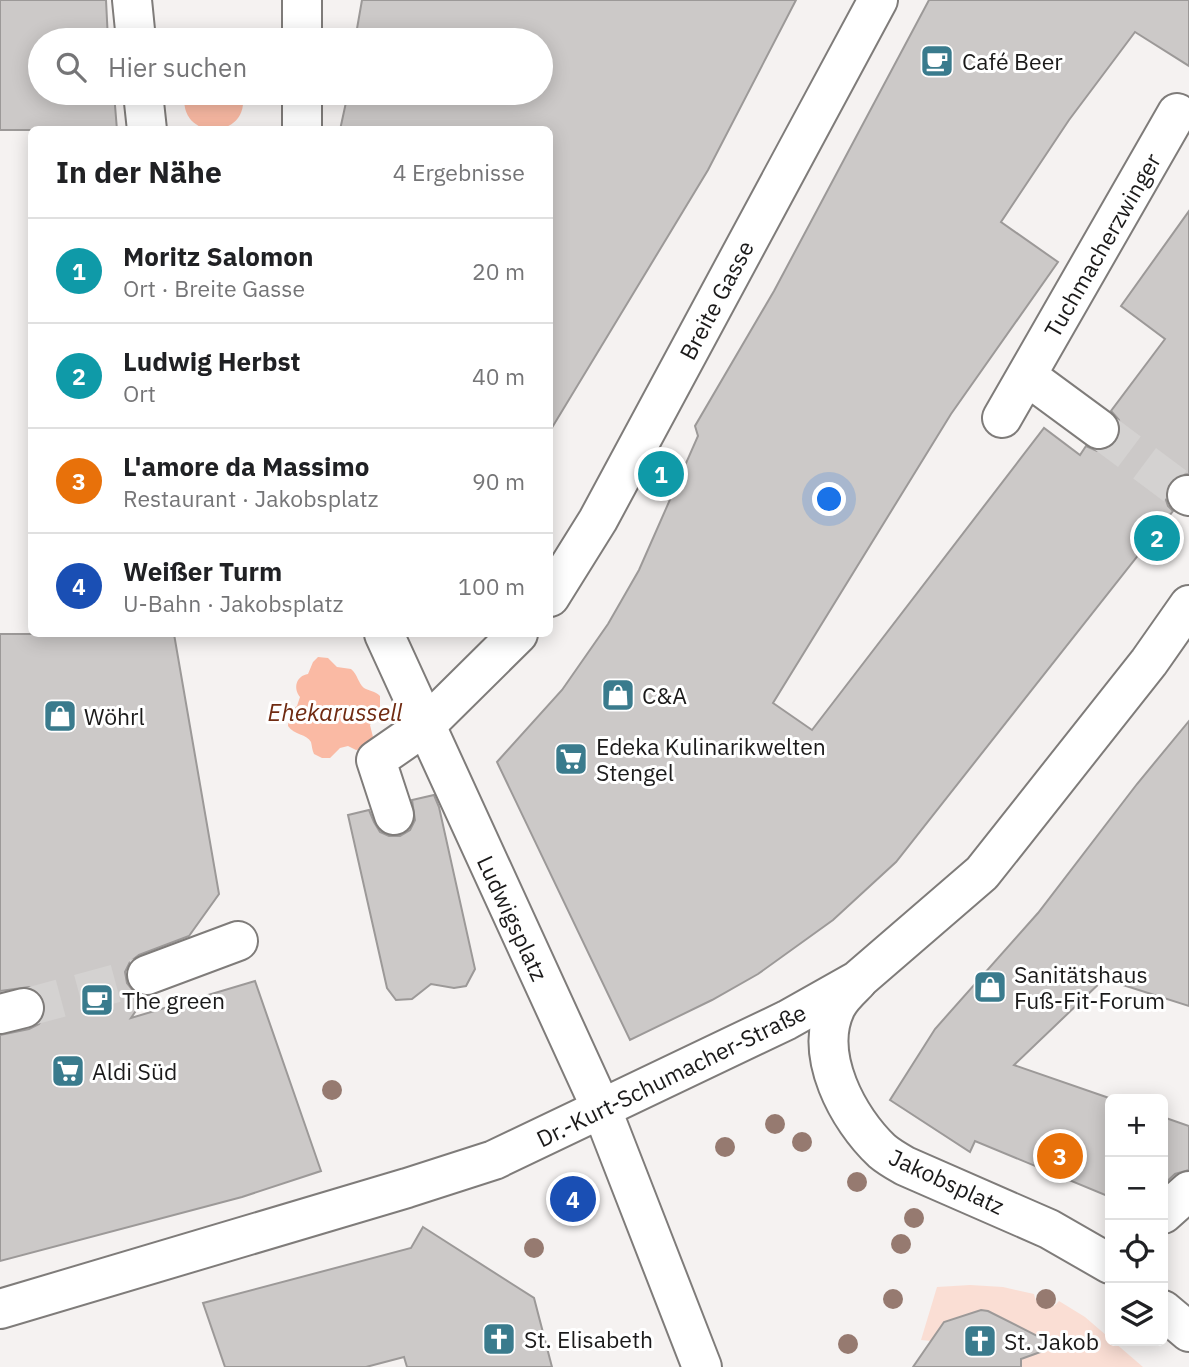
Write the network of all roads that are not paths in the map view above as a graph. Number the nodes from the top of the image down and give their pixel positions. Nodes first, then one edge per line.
1 (132, 0) edge
2 (302, 0) edge
3 (878, 0) edge
4 (135, 28) edge
5 (302, 28) edge
6 (144, 105) edge
7 (302, 105) edge
8 (1177, 113) dead end
9 (147, 126) edge
10 (302, 126) edge
11 (1027, 376) junction
12 (1002, 418) dead end
13 (1099, 429) tunnel mouth
14 (553, 592) edge
15 (1189, 605) edge
16 (385, 637) edge
17 (515, 637) edge
18 (425, 726) junction
19 (394, 815) dead end
20 (238, 941) dead end
21 (148, 975) tunnel mouth
22 (858, 981) junction
23 (602, 1110) junction
24 (1189, 1191) edge
25 (1168, 1210) edge
26 (1105, 1260) edge
27 (0, 1309) edge
28 (1168, 1314) edge
29 (1189, 1332) edge
30 (702, 1367) edge

1 - 4 street
2 - 5 street
3 - 14 street, Breite Gasse
6 - 9 street
7 - 10 street
8 - 11 street, Tuchmacherzwinger
11 - 12 street, Tuchmacherzwinger
11 - 13 street
15 - 22 street, Dr.-Kurt-Schumacher-Straße
16 - 18 street, Ludwigsplatz
17 - 18 street
18 - 19 street
18 - 23 street, Ludwigsplatz
20 - 21 street
22 - 23 street, Dr.-Kurt-Schumacher-Straße
22 - 26 street, Jakobsplatz
23 - 27 street, Dr.-Kurt-Schumacher-Straße
23 - 30 street
24 - 25 street
28 - 29 street

